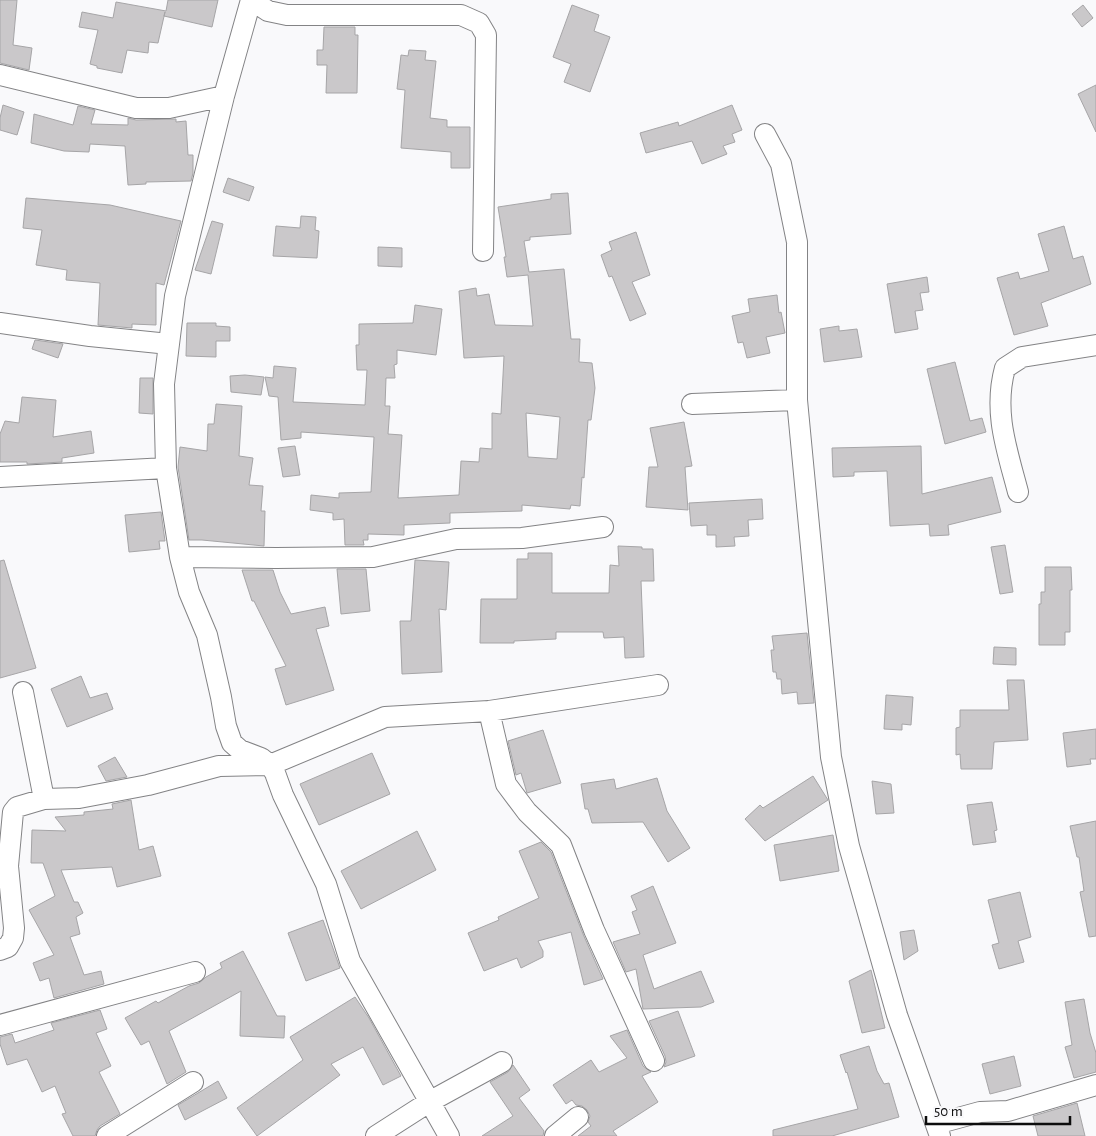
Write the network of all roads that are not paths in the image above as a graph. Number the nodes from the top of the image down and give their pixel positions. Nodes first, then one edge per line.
1 (251, 0) edge
2 (0, 74) edge
3 (224, 96) junction
4 (765, 134) dead end
5 (483, 251) dead end
6 (0, 323) edge
7 (169, 344) junction
8 (1096, 345) edge
9 (796, 400) junction
10 (692, 404) dead end
11 (166, 468) junction
12 (0, 476) edge
13 (1018, 492) dead end
14 (603, 527) dead end
15 (180, 557) junction
16 (658, 684) dead end
17 (23, 692) dead end
18 (489, 711) junction
19 (270, 765) junction
20 (44, 799) junction
21 (0, 950) edge
22 (195, 972) dead end
23 (0, 1025) edge
24 (654, 1060) dead end
25 (502, 1062) dead end
26 (193, 1082) dead end
27 (1096, 1085) edge
28 (429, 1102) junction
29 (578, 1117) dead end
30 (938, 1130) edge
31 (107, 1136) edge
32 (376, 1136) edge
33 (449, 1136) edge
34 (555, 1136) edge

1 - 3 street
1 - 5 street
2 - 3 street
3 - 7 street
4 - 9 street
6 - 7 street
7 - 11 street
8 - 13 street
9 - 10 street
9 - 30 street
11 - 12 street
11 - 15 street
14 - 15 street
15 - 19 street
16 - 18 street
17 - 20 street
18 - 19 street
18 - 24 street
19 - 20 street
19 - 28 street
20 - 21 street
22 - 23 street
25 - 28 street
26 - 31 street
27 - 30 street
28 - 32 street
28 - 33 street
29 - 34 street

